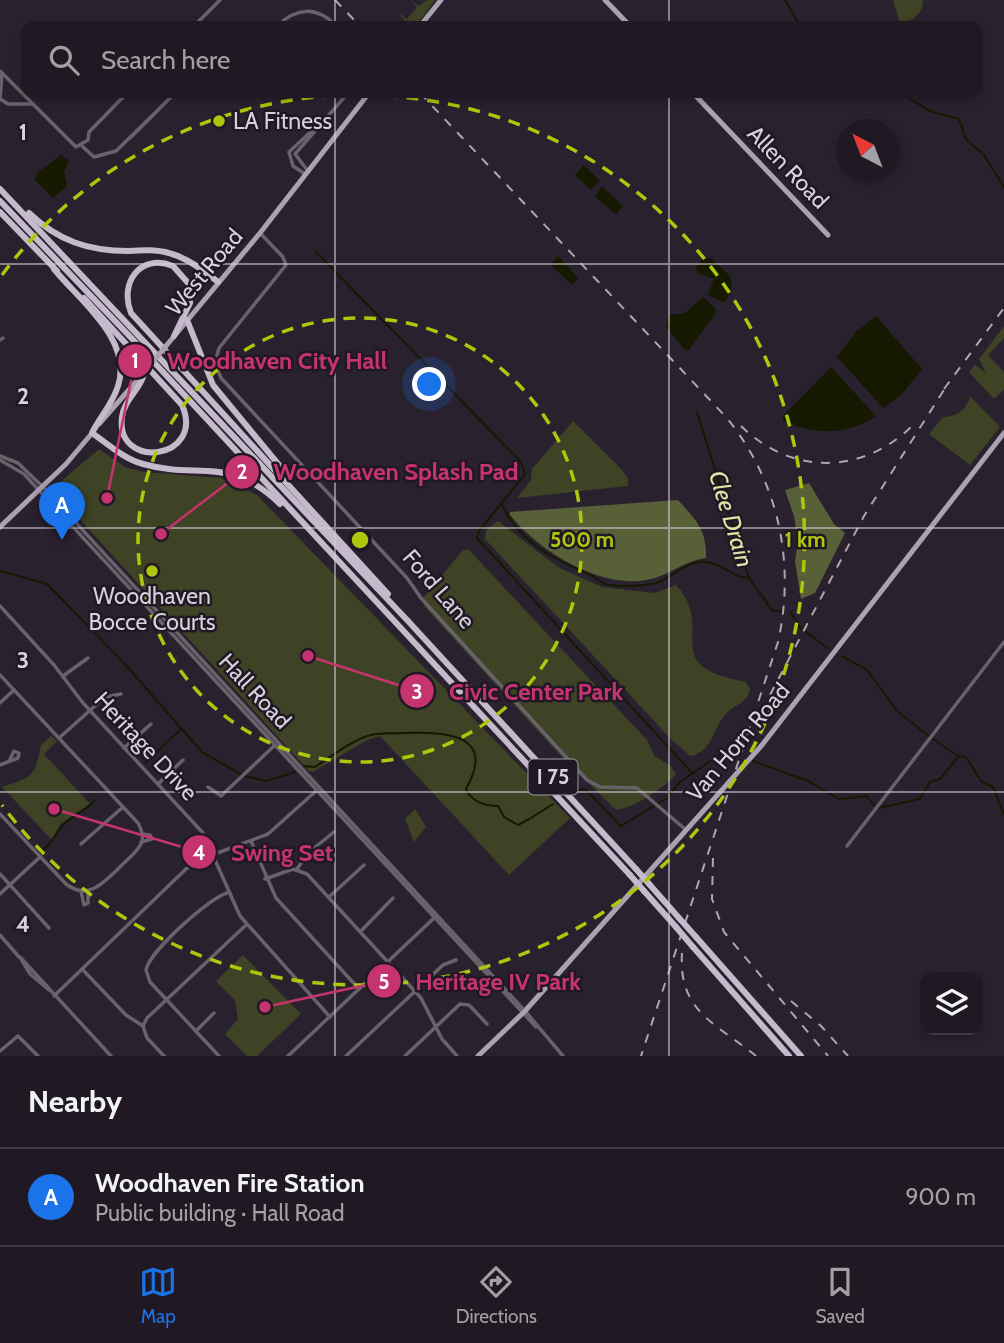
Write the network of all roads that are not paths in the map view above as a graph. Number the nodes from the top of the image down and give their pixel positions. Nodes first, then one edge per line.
1 (220, 0) edge
2 (441, 0) edge
3 (605, 0) edge
4 (199, 21) edge
5 (283, 21) edge
6 (331, 21) edge
7 (425, 21) edge
8 (625, 21) edge
9 (1, 72) edge
10 (21, 92) edge
11 (27, 98) edge
12 (122, 98) edge
13 (171, 98) edge
14 (344, 98) edge
15 (365, 98) edge
16 (699, 98) edge
17 (0, 99) edge
18 (33, 104) junction
19 (82, 146) junction
20 (307, 173) junction
21 (0, 187) edge
22 (0, 201) edge
23 (0, 212) edge
24 (260, 233) junction
25 (828, 234) dead end
26 (54, 269) junction
27 (218, 282) junction
28 (187, 320) junction
29 (174, 336) junction
30 (145, 372) junction
31 (92, 433) junction
32 (1004, 433) edge
33 (0, 458) edge
34 (41, 489) junction
35 (310, 505) junction
36 (0, 527) edge
37 (313, 533) junction
38 (0, 606) edge
39 (408, 621) junction
40 (1004, 642) edge
41 (89, 658) dead end
42 (0, 675) edge
43 (63, 676) junction
44 (14, 690) junction
45 (121, 694) dead end
46 (0, 703) edge
47 (89, 710) junction
48 (151, 724) dead end
49 (59, 738) junction
50 (276, 744) junction
51 (124, 748) junction
52 (10, 758) dead end
53 (183, 760) dead end
54 (0, 765) edge
55 (158, 784) junction
56 (208, 787) dead end
57 (318, 789) junction
58 (123, 807) junction
59 (0, 814) edge
60 (686, 830) junction
61 (334, 832) dead end
62 (251, 841) junction
63 (81, 844) dead end
64 (847, 846) dead end
65 (214, 855) junction
66 (40, 857) junction
67 (364, 865) dead end
68 (297, 869) junction
69 (0, 874) edge
70 (265, 879) junction
71 (10, 885) junction
72 (80, 891) junction
73 (88, 891) junction
74 (227, 893) junction
75 (0, 894) edge
76 (329, 897) junction
77 (393, 898) dead end
78 (435, 917) junction
79 (246, 925) junction
80 (49, 928) dead end
81 (361, 932) junction
82 (0, 935) edge
83 (456, 960) dead end
84 (388, 962) junction
85 (82, 969) junction
86 (359, 989) junction
87 (415, 991) junction
88 (54, 996) junction
89 (166, 999) junction
90 (523, 1012) junction
91 (214, 1013) dead end
92 (330, 1017) junction
93 (488, 1024) dead end
94 (144, 1026) junction
95 (436, 1027) junction
96 (196, 1031) junction
97 (0, 1051) edge
98 (38, 1056) edge
99 (111, 1056) edge
100 (164, 1056) edge
101 (219, 1056) edge
102 (288, 1056) edge
103 (346, 1056) edge
104 (405, 1056) edge
105 (457, 1056) edge
106 (478, 1056) edge
107 (563, 1056) edge
108 (789, 1056) edge
109 (801, 1056) edge

1 - 4 street
2 - 7 main road
3 - 8 main road
5 - 6 street
9 - 10 street
9 - 17 street
11 - 18 street
12 - 19 street
13 - 19 street
14 - 20 street
15 - 20 main road, West Road
16 - 25 main road, Allen Road
17 - 18 street
18 - 19 street
20 - 24 main road, West Road
21 - 27 highway
21 - 39 highway, I 75
22 - 37 highway, I 75
23 - 26 highway
24 - 27 main road, West Road
24 - 60 street, Ford Lane
26 - 30 highway
26 - 31 highway
27 - 28 main road, West Road
28 - 29 main road, West Road
28 - 35 highway
29 - 30 main road, West Road, bridge
29 - 35 highway
30 - 31 main road, West Road
31 - 34 main road, West Road
31 - 37 highway
32 - 60 main road, Van Horn Road
33 - 34 street, Hall Road
34 - 36 main road, West Road
34 - 50 street, Hall Road
35 - 39 highway
37 - 108 highway, I 75, bridge
38 - 43 street, Heritage Drive
39 - 109 highway, I 75, bridge
40 - 64 street
41 - 43 street
42 - 44 street
43 - 47 street, Heritage Drive
44 - 46 street
44 - 49 street
45 - 47 street
47 - 49 street
47 - 51 street, Heritage Drive
48 - 51 street
49 - 58 street
50 - 56 street
50 - 57 street, Hall Road
51 - 55 street, Heritage Drive
52 - 54 street
53 - 55 street
55 - 65 street, Heritage Drive
57 - 62 street
57 - 78 street, Hall Road
58 - 63 street
58 - 73 street
59 - 66 street
60 - 90 main road, Van Horn Road
61 - 68 street
62 - 65 street
62 - 70 street
65 - 74 street, Heritage Drive
65 - 85 street
66 - 71 street
66 - 72 street
67 - 76 street
68 - 70 street
68 - 76 street
69 - 71 street
70 - 86 street
71 - 75 street
71 - 80 street
72 - 73 street
72 - 73 street
74 - 79 street, Heritage Drive
74 - 89 street
76 - 81 street
77 - 81 street
78 - 84 street
78 - 90 street, Hall Road
79 - 89 street
79 - 92 street, Heritage Drive
81 - 84 street
82 - 88 street
83 - 87 street
84 - 86 street
84 - 87 street
85 - 88 street
85 - 94 street
86 - 92 street
87 - 95 street
87 - 103 street
88 - 99 street
89 - 94 street
89 - 96 street
90 - 106 main road, Van Horn Road
90 - 107 street, Hall Road
91 - 96 street
92 - 102 street
93 - 95 street
94 - 100 street
95 - 104 street
95 - 105 street
96 - 101 street
97 - 98 street

